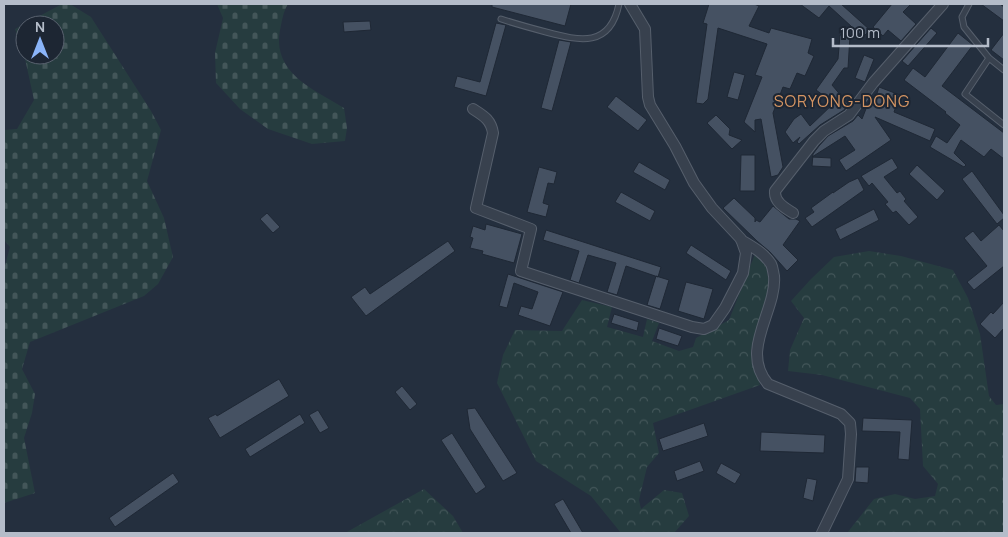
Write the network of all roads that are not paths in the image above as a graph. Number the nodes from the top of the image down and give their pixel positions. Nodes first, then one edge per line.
1 (619, 4) edge
2 (630, 4) edge
3 (943, 4) edge
4 (969, 4) edge
5 (501, 19) dead end
6 (989, 58) junction
7 (1004, 70) edge
8 (473, 109) dead end
9 (1004, 125) edge
10 (793, 214) dead end
11 (742, 240) junction
12 (822, 533) edge

1 - 5 lane
2 - 11 street
3 - 10 street
4 - 6 lane
6 - 7 lane
6 - 9 lane
8 - 11 street
11 - 12 street

